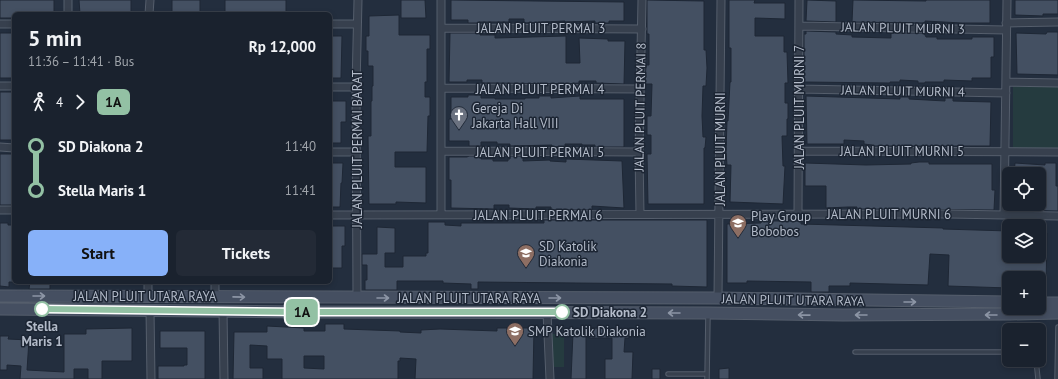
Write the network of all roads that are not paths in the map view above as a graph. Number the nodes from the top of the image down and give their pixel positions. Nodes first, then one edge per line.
1 (68, 0) edge
2 (150, 0) edge
3 (358, 0) edge
4 (441, 0) edge
5 (642, 0) edge
6 (721, 0) edge
7 (799, 0) edge
8 (1007, 0) edge
9 (68, 12) edge
10 (149, 12) edge
11 (1058, 22) edge
12 (0, 24) edge
13 (12, 24) edge
14 (332, 24) edge
15 (357, 24) junction
16 (800, 26) junction
17 (1006, 27) junction
18 (441, 28) junction
19 (642, 29) junction
20 (1006, 82) junction
21 (1058, 83) edge
22 (0, 86) edge
23 (12, 86) edge
24 (332, 87) edge
25 (356, 87) junction
26 (441, 88) junction
27 (640, 89) junction
28 (800, 89) junction
29 (1006, 93) junction
30 (0, 148) edge
31 (12, 148) edge
32 (441, 151) junction
33 (799, 151) junction
34 (332, 152) edge
35 (357, 152) junction
36 (639, 152) junction
37 (1006, 152) junction
38 (1058, 152) edge
39 (0, 210) edge
40 (12, 210) edge
41 (640, 214) junction
42 (719, 214) junction
43 (798, 214) junction
44 (332, 215) edge
45 (357, 215) junction
46 (441, 215) junction
47 (1004, 215) junction
48 (1058, 216) edge
49 (148, 284) edge
50 (215, 284) edge
51 (0, 296) edge
52 (148, 296) junction
53 (215, 297) junction
54 (306, 298) junction
55 (357, 298) junction
56 (715, 298) junction
57 (843, 301) junction
58 (1002, 302) edge
59 (1046, 303) edge
60 (1058, 303) edge
61 (0, 309) edge
62 (150, 310) junction
63 (223, 310) junction
64 (306, 312) junction
65 (547, 312) junction
66 (710, 313) junction
67 (1058, 313) edge
68 (843, 315) junction
69 (1058, 327) edge
70 (855, 352) dead end
71 (1002, 352) edge
72 (1037, 367) edge
73 (668, 374) dead end
74 (708, 374) junction
75 (151, 379) edge
76 (224, 379) edge
77 (550, 379) edge
78 (708, 379) edge
79 (1038, 379) edge
80 (1057, 379) edge

1 - 9 street
2 - 10 street
3 - 15 street, JALAN PLUIT PERMAI BARAT
4 - 18 street
5 - 19 street, JALAN PLUIT PERMAI 8
6 - 42 street, JALAN PLUIT MURNI
7 - 16 street, JALAN PLUIT MURNI 7
8 - 17 street
11 - 17 street, JALAN PLUIT MURNI 3
12 - 13 street
14 - 15 street
15 - 25 street, JALAN PLUIT PERMAI BARAT
16 - 17 street, JALAN PLUIT MURNI 3
16 - 28 street, JALAN PLUIT MURNI 7
17 - 20 street
18 - 19 street, JALAN PLUIT PERMAI 3
18 - 26 street
19 - 27 street, JALAN PLUIT PERMAI 8
20 - 21 street
20 - 29 street
22 - 23 street
24 - 25 street
25 - 35 street, JALAN PLUIT PERMAI BARAT
26 - 27 street, JALAN PLUIT PERMAI 4
26 - 32 street
27 - 36 street, JALAN PLUIT PERMAI 8
28 - 29 street, JALAN PLUIT MURNI 4
28 - 33 street, JALAN PLUIT MURNI 7
29 - 37 street
30 - 31 street
32 - 36 street, JALAN PLUIT PERMAI 5
32 - 46 street
33 - 37 street, JALAN PLUIT MURNI 5
33 - 43 street, JALAN PLUIT MURNI 7
34 - 35 street
35 - 45 street, JALAN PLUIT PERMAI BARAT
36 - 41 street, JALAN PLUIT PERMAI 8
37 - 38 street, JALAN PLUIT MURNI 5
37 - 47 street
39 - 40 street
41 - 42 street, JALAN PLUIT PERMAI 6
41 - 46 street, JALAN PLUIT PERMAI 6
42 - 43 street, JALAN PLUIT MURNI 6
42 - 56 street, JALAN PLUIT MURNI
43 - 47 street, JALAN PLUIT MURNI 6
44 - 45 street, JALAN PLUIT PERMAI 6
45 - 46 street, JALAN PLUIT PERMAI 6
45 - 55 street, JALAN PLUIT PERMAI BARAT
47 - 48 street, JALAN PLUIT MURNI 6
49 - 52 street
50 - 53 street
51 -> 52 street, JALAN PLUIT UTARA RAYA
52 - 53 street, JALAN PLUIT UTARA RAYA
53 -> 54 street, JALAN PLUIT UTARA RAYA
54 - 55 street, JALAN PLUIT UTARA RAYA
54 - 64 street
55 -> 56 street, JALAN PLUIT UTARA RAYA
56 - 57 street, JALAN PLUIT UTARA RAYA
56 - 66 street
57 -> 58 street, JALAN PLUIT UTARA RAYA
57 - 68 street
59 - 60 street
61 - 62 street, JALAN PLUIT UTARA RAYA
62 - 63 street, JALAN PLUIT UTARA RAYA
62 - 75 street
63 - 64 street, JALAN PLUIT UTARA RAYA
63 - 76 street
64 - 65 street, JALAN PLUIT UTARA RAYA
66 -> 65 street, JALAN PLUIT UTARA RAYA
65 - 77 street
68 -> 66 street, JALAN PLUIT UTARA RAYA
66 - 74 lane
67 -> 68 street, JALAN PLUIT UTARA RAYA
69 - 80 lane
70 - 71 lane
72 - 79 lane
73 - 74 lane
74 - 78 lane

